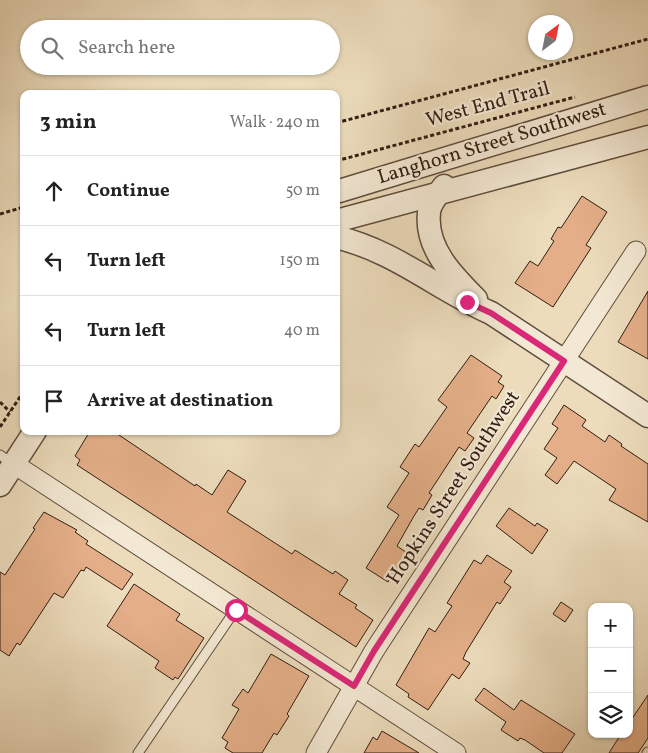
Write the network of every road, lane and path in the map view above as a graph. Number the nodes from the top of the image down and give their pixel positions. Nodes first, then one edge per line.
1 (648, 39) edge
2 (580, 96) dead end
3 (648, 96) edge
4 (340, 122) edge
5 (648, 137) edge
6 (481, 148) junction
7 (340, 160) edge
8 (340, 191) edge
9 (438, 194) junction
10 (20, 208) edge
11 (0, 214) edge
12 (340, 220) edge
13 (340, 238) edge
14 (636, 251) dead end
15 (491, 313) junction
16 (564, 361) junction
17 (20, 397) edge
18 (0, 402) edge
19 (10, 412) junction
20 (648, 416) edge
21 (0, 427) edge
22 (31, 435) edge
23 (7, 460) edge
24 (0, 485) edge
25 (236, 610) junction
26 (354, 686) junction
27 (138, 753) edge
28 (316, 753) edge
29 (456, 753) edge

1 - 4 path
2 - 7 path, West End Trail
3 - 6 street, Langhorn Street Southwest
5 - 9 street, Langhorn Street Southwest
6 - 8 street, Langhorn Street Southwest
6 - 9 street
9 - 12 street, Langhorn Street Southwest
9 - 15 street
10 - 11 path
13 - 15 street
14 - 16 street, Hopkins Street Southwest
15 - 16 street
16 - 20 street
16 - 26 street, Hopkins Street Southwest
17 - 19 path
18 - 19 path
19 - 21 path
22 - 23 street
23 - 24 street
23 - 25 street
25 - 26 street
25 - 27 lane
26 - 28 street, Hopkins Street Southwest
26 - 29 street

